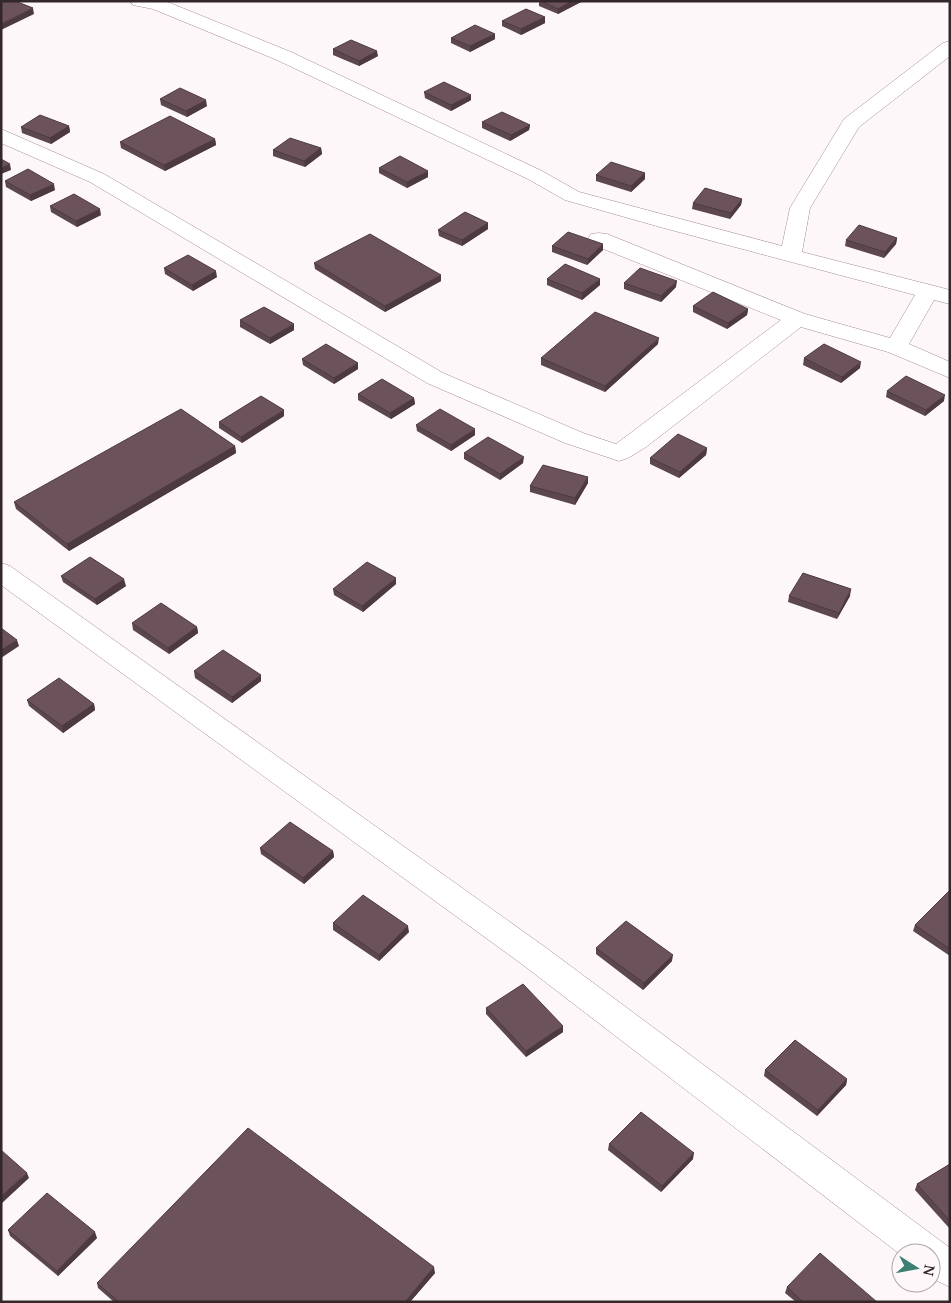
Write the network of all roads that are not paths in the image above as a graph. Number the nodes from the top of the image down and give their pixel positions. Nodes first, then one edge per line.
1 (138, 1) edge
2 (950, 47) edge
3 (1, 135) edge
4 (599, 239) dead end
5 (791, 255) junction
6 (928, 291) junction
7 (950, 297) edge
8 (797, 319) junction
9 (896, 346) junction
10 (950, 371) edge
11 (1, 572) edge
12 (914, 1243) edge

1 - 5 street
2 - 5 street
3 - 8 street
4 - 8 street
5 - 6 street
6 - 7 street
6 - 9 street
8 - 9 street
9 - 10 street
11 - 12 street

